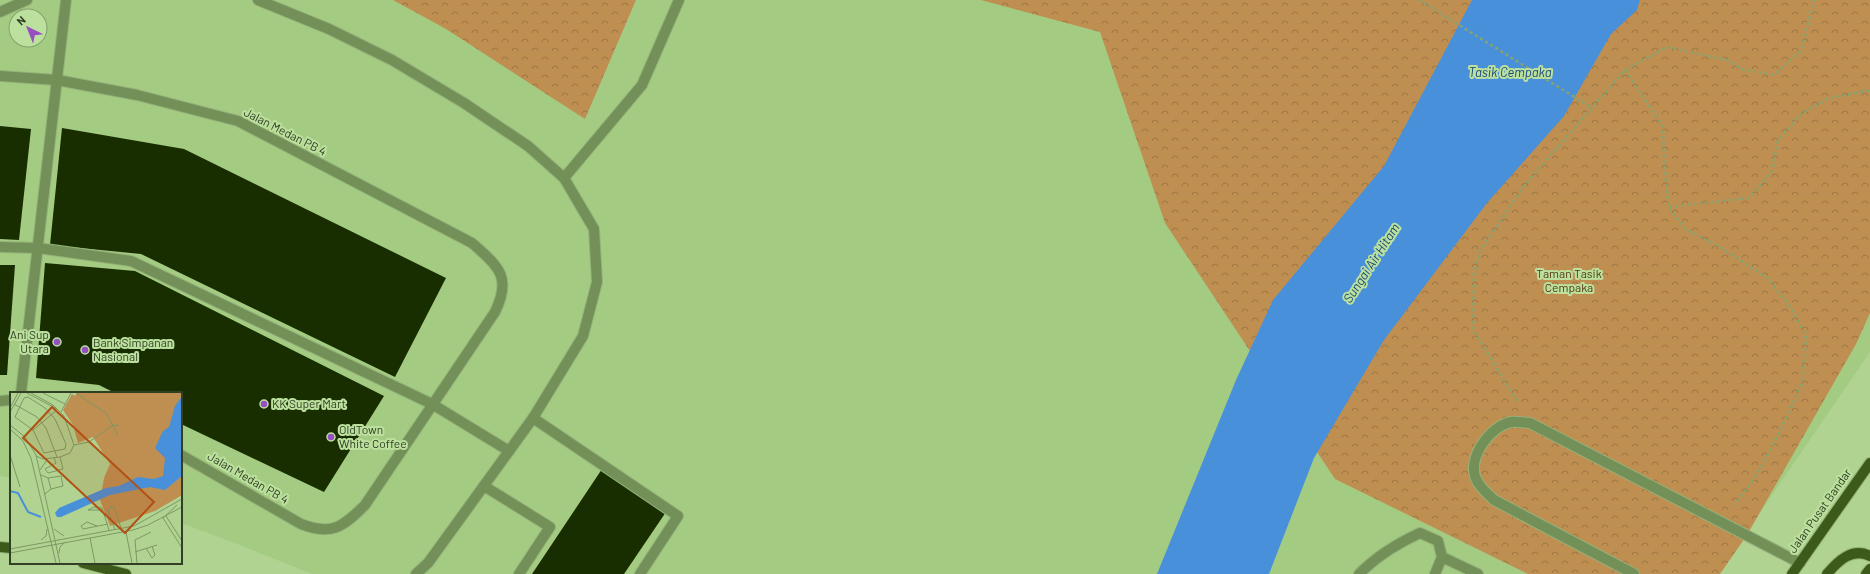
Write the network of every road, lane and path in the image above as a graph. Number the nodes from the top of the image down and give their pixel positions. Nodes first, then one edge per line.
1 (27, 0) edge
2 (66, 0) edge
3 (258, 0) edge
4 (679, 0) edge
5 (1814, 0) edge
6 (1419, 1) edge
7 (0, 12) edge
8 (1625, 70) junction
9 (0, 76) edge
10 (57, 80) junction
11 (1870, 90) edge
12 (1592, 108) junction
13 (564, 178) junction
14 (1669, 207) junction
15 (0, 247) edge
16 (38, 248) junction
17 (21, 392) edge
18 (10, 400) edge
19 (0, 401) edge
20 (432, 404) junction
21 (533, 418) junction
22 (1530, 423) junction
23 (509, 451) junction
24 (182, 456) edge
25 (1870, 463) edge
26 (484, 486) junction
27 (1722, 523) junction
28 (0, 547) edge
29 (10, 548) edge
30 (1870, 556) edge
31 (1442, 557) junction
32 (428, 563) junction
33 (1800, 563) junction
34 (87, 564) edge
35 (1870, 569) edge
36 (126, 574) edge
37 (416, 574) edge
38 (427, 574) edge
39 (519, 574) edge
40 (640, 574) edge
41 (1360, 574) edge
42 (1436, 574) edge
43 (1478, 574) edge
44 (1634, 574) edge
45 (1792, 574) edge
46 (1827, 574) edge
47 (1866, 574) edge

1 - 7 street
2 - 10 street
3 - 13 street
4 - 13 street
5 - 8 path
6 - 12 path
8 - 12 path
8 - 14 path
9 - 10 street, Jalan Medan PB 4
10 - 16 street
10 - 20 street, Jalan Medan PB 4
11 - 14 path
12 - 22 path
13 - 21 street
14 - 27 path
15 - 16 street
16 - 17 street
16 - 20 street
18 - 19 street
20 - 23 street
20 - 24 street, Jalan Medan PB 4
21 - 23 street
21 - 40 street
22 - 27 street
22 - 44 street
23 - 26 street
25 - 33 main road, Jalan Pusat Bandar
26 - 32 street
26 - 39 street
27 - 33 street
28 - 29 main road
30 - 46 main road
31 - 41 street
31 - 42 street
31 - 43 street
32 - 37 street
32 - 38 street
33 - 45 main road, Jalan Pusat Bandar
34 - 36 main road
35 - 47 main road

